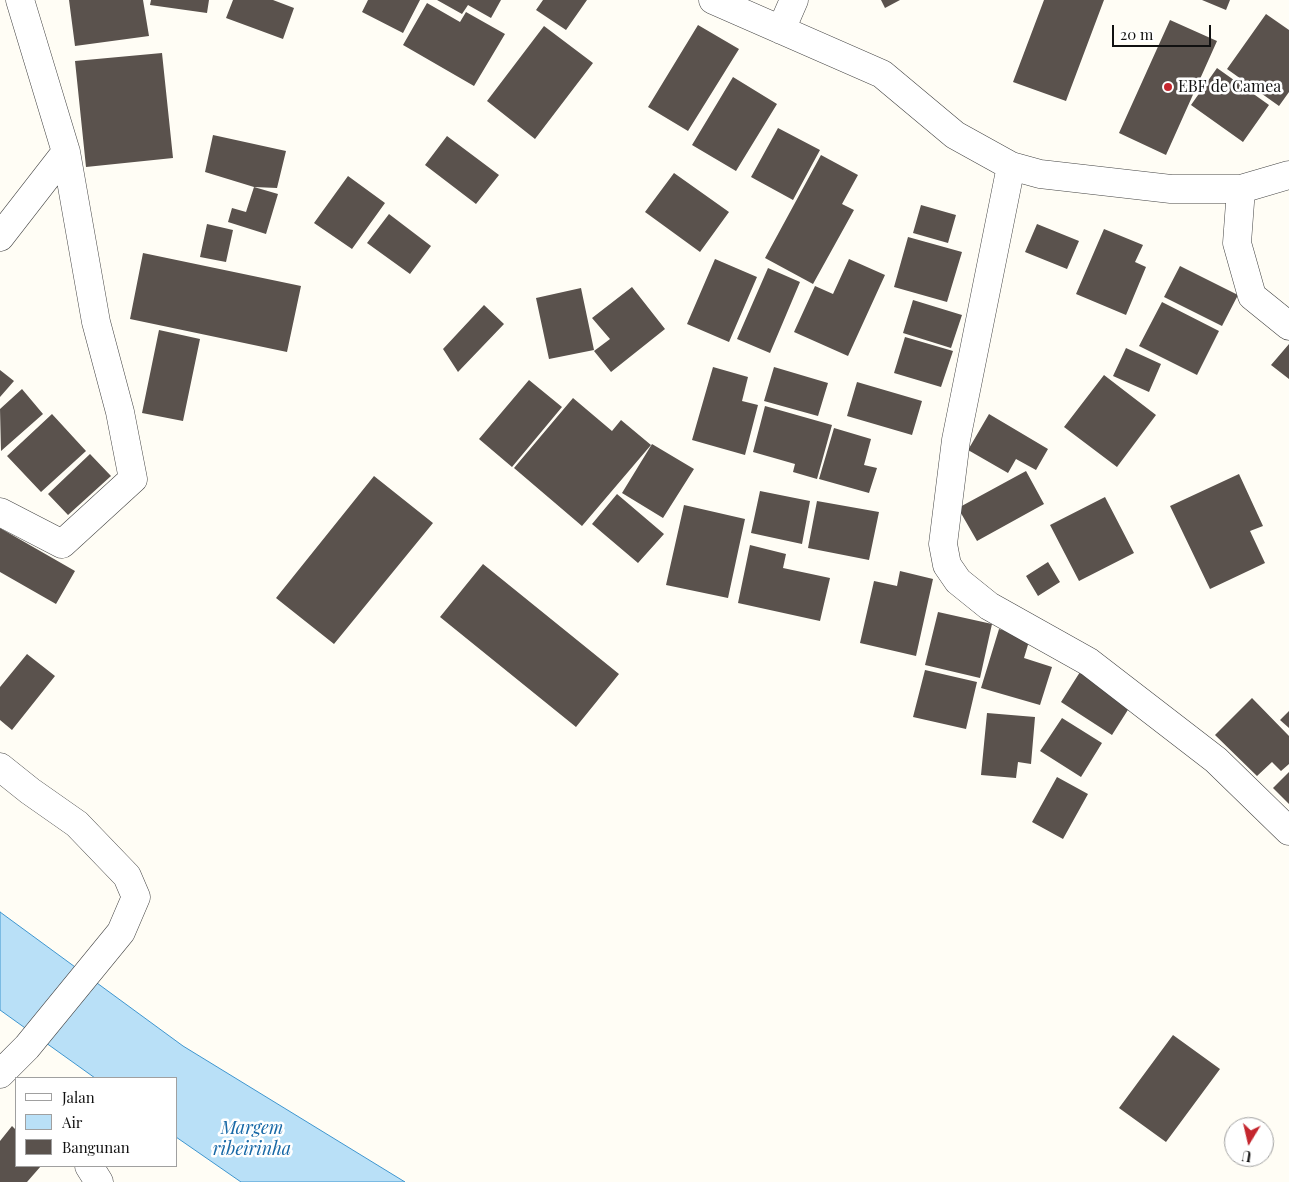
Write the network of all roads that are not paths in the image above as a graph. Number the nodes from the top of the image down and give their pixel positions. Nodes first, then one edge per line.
1 (20, 0) edge
2 (713, 0) edge
3 (794, 0) edge
4 (781, 30) junction
5 (66, 152) junction
6 (1011, 166) junction
7 (1289, 175) edge
8 (1241, 189) junction
9 (0, 237) edge
10 (1289, 326) edge
11 (0, 512) edge
12 (0, 767) edge
13 (1289, 831) edge
14 (5, 1074) edge
15 (90, 1167) edge
16 (99, 1182) edge

1 - 5 street
2 - 4 street
3 - 4 street
4 - 6 street
5 - 9 street
5 - 11 street
6 - 8 street
6 - 13 street
7 - 8 street
8 - 10 street
12 - 14 street
15 - 16 street

